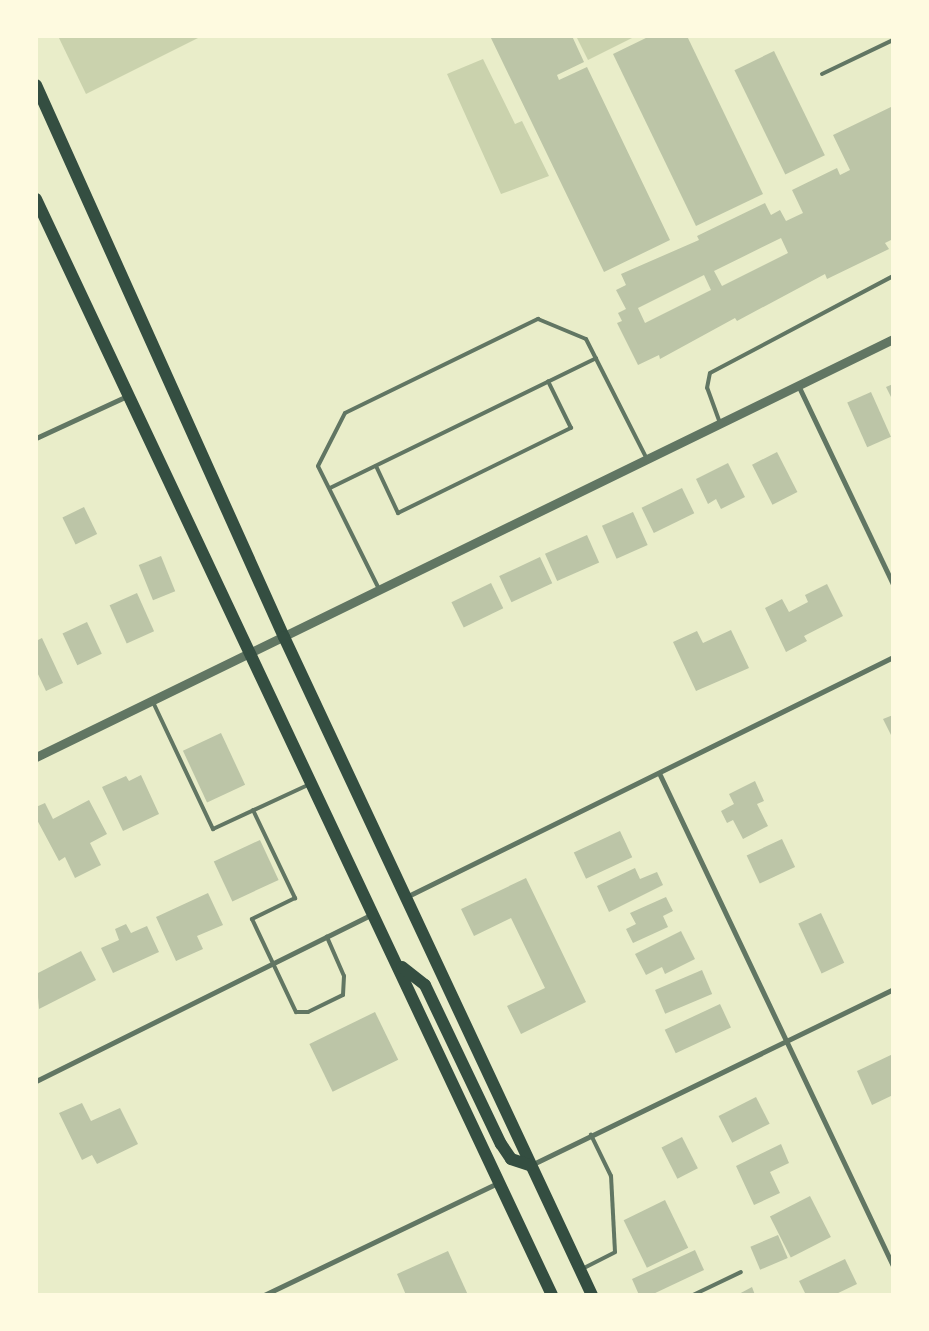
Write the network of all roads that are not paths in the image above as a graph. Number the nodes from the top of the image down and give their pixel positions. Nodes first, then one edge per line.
1 (893, 40) edge
2 (822, 74) dead end
3 (36, 85) edge
4 (36, 199) edge
5 (893, 276) edge
6 (893, 339) edge
7 (596, 358) junction
8 (548, 381) junction
9 (798, 385) junction
10 (130, 395) junction
11 (720, 423) junction
12 (36, 438) edge
13 (647, 459) junction
14 (376, 466) junction
15 (330, 488) junction
16 (893, 584) edge
17 (379, 590) junction
18 (284, 637) junction
19 (249, 653) junction
20 (893, 658) edge
21 (152, 700) junction
22 (36, 757) edge
23 (660, 775) junction
24 (312, 782) junction
25 (253, 810) junction
26 (404, 898) junction
27 (375, 913) junction
28 (327, 937) junction
29 (271, 964) junction
30 (400, 965) junction
31 (893, 989) edge
32 (786, 1042) junction
33 (36, 1082) edge
34 (591, 1136) junction
35 (530, 1165) junction
36 (500, 1182) junction
37 (893, 1266) edge
38 (580, 1270) junction
39 (741, 1272) dead end
40 (264, 1295) edge
41 (552, 1295) edge
42 (592, 1295) edge
43 (693, 1295) edge

1 - 2 lane
3 - 18 main road
4 - 10 main road
5 - 11 lane
6 - 9 street
7 - 8 lane
7 - 13 lane
7 - 15 lane
8 - 14 lane
8 - 14 lane
9 - 11 street
9 - 16 street
10 - 12 street
10 - 19 main road
11 - 13 street
13 - 17 street
14 - 15 lane
15 - 17 lane
17 - 18 street
18 - 19 street
18 - 26 main road
19 - 21 street
19 - 24 main road
20 - 23 street
21 - 22 street
21 - 25 lane
23 - 26 street
23 - 32 street
24 - 25 lane
24 - 27 main road
25 - 29 lane
26 - 35 main road
27 - 28 street
27 - 30 main road
28 - 29 street
28 - 29 lane
29 - 33 street
30 - 35 main road
30 - 36 main road
31 - 32 street
32 - 34 street
32 - 37 street
34 - 35 street
34 - 38 lane
35 - 38 main road
36 - 40 street
36 - 41 main road
38 - 42 main road
39 - 43 lane

